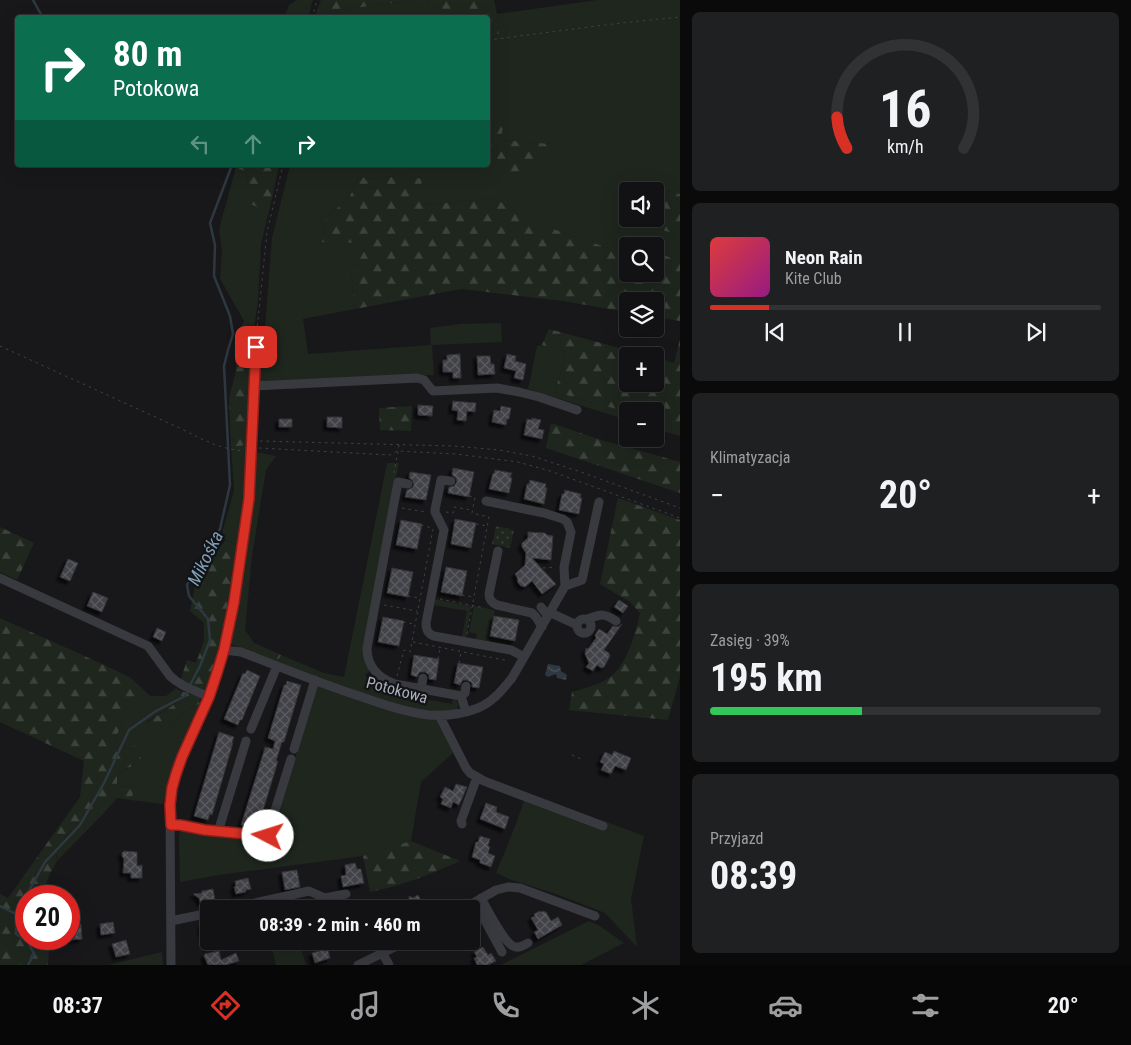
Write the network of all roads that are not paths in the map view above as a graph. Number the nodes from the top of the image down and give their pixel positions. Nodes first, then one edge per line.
1 (256, 347) road end
2 (254, 386) junction
3 (577, 410) dead end
4 (450, 481) dead end
5 (403, 483) road end
6 (486, 501) dead end
7 (599, 502) dead end
8 (498, 551) dead end
9 (0, 578) edge
10 (565, 586) junction
11 (540, 607) dead end
12 (549, 614) junction
13 (616, 621) dead end
14 (542, 626) junction
15 (224, 650) junction
16 (524, 657) junction
17 (277, 666) junction
18 (423, 678) dead end
19 (315, 680) junction
20 (466, 686) dead end
21 (421, 689) junction
22 (461, 696) junction
23 (209, 697) junction
24 (466, 712) junction
25 (439, 715) junction
26 (251, 728) dead end
27 (246, 741) dead end
28 (294, 749) dead end
29 (291, 759) dead end
30 (477, 777) junction
31 (462, 824) dead end
32 (171, 825) junction
33 (603, 826) dead end
34 (218, 832) junction
35 (346, 894) dead end
36 (268, 900) edge
37 (478, 900) edge
38 (480, 903) edge
39 (480, 904) edge
40 (200, 915) edge
41 (595, 916) dead end
42 (170, 921) junction
43 (528, 943) dead end
44 (382, 950) edge
45 (390, 950) edge
46 (502, 952) dead end
47 (383, 954) junction
48 (372, 958) junction
49 (171, 965) edge
50 (358, 965) edge
51 (389, 965) edge

1 - 2 street
2 - 3 street
2 - 15 street
4 - 16 street
5 - 21 street
6 - 10 street
7 - 10 street
8 - 14 street
9 - 23 street
10 - 12 street, Potokowa
11 - 12 street
12 - 13 street
12 - 14 street, Potokowa
14 - 16 street, Potokowa
15 - 17 street, Potokowa
15 - 23 street
16 - 24 street, Potokowa
17 - 19 street, Potokowa
17 - 26 street
18 - 21 street
19 - 25 street, Potokowa
19 - 28 street
20 - 22 street
21 - 22 street
22 - 24 street
23 - 32 street
24 - 25 street, Potokowa
25 - 30 street
27 - 34 street
29 - 34 street
30 - 31 street
30 - 33 street
32 - 34 street
32 - 42 street
35 - 36 street
37 - 41 street
38 - 43 street
39 - 46 street
40 - 42 street
42 - 49 street
44 - 48 street
45 - 47 street
47 - 48 street
47 - 51 street
48 - 50 street

